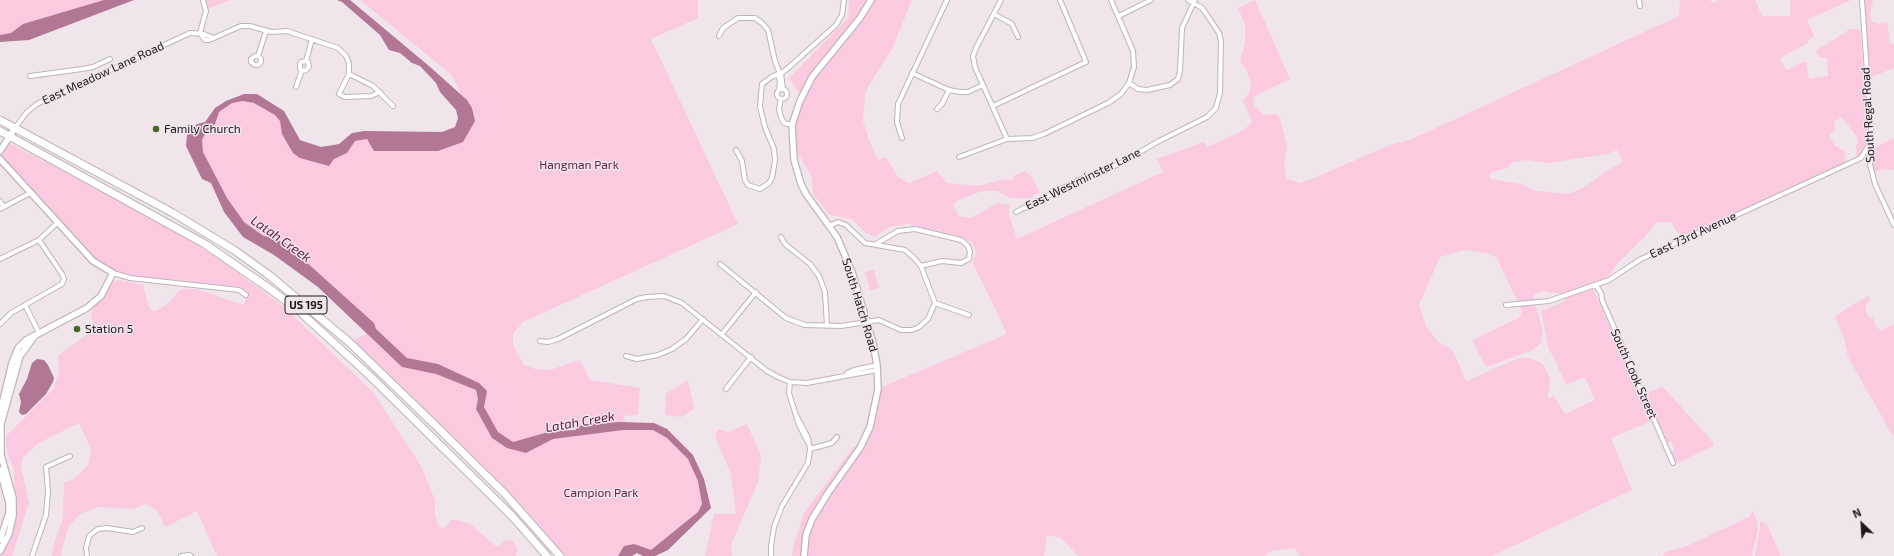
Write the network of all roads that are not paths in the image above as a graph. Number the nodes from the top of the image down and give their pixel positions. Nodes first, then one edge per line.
1 (203, 0) edge
2 (844, 0) edge
3 (871, 0) edge
4 (947, 0) edge
5 (1001, 0) edge
6 (1060, 0) edge
7 (1112, 0) edge
8 (1151, 0) edge
9 (1188, 0) edge
10 (1639, 0) edge
11 (1862, 0) edge
12 (1195, 1) edge
13 (1640, 6) dead end
14 (994, 14) junction
15 (1119, 16) junction
16 (266, 31) junction
17 (200, 33) junction
18 (719, 36) dead end
19 (1018, 37) dead end
20 (312, 40) junction
21 (258, 56) dead end
22 (306, 61) junction
23 (109, 70) junction
24 (302, 70) junction
25 (912, 73) junction
26 (349, 74) junction
27 (780, 74) junction
28 (30, 76) dead end
29 (1129, 83) junction
30 (983, 85) junction
31 (296, 87) dead end
32 (781, 89) junction
33 (949, 90) junction
34 (380, 92) junction
35 (781, 99) junction
36 (393, 106) dead end
37 (992, 106) junction
38 (937, 109) dead end
39 (0, 120) edge
40 (792, 125) junction
41 (15, 128) junction
42 (0, 131) edge
43 (10, 136) junction
44 (902, 138) dead end
45 (1007, 139) junction
46 (1870, 142) junction
47 (736, 150) dead end
48 (0, 151) edge
49 (959, 157) dead end
50 (0, 159) edge
51 (30, 193) junction
52 (0, 201) edge
53 (2, 208) edge
54 (1016, 212) dead end
55 (58, 222) junction
56 (829, 226) junction
57 (1894, 226) edge
58 (781, 238) dead end
59 (39, 240) junction
60 (876, 244) junction
61 (0, 259) edge
62 (720, 264) dead end
63 (921, 266) junction
64 (113, 273) junction
65 (1596, 285) junction
66 (756, 292) junction
67 (246, 295) dead end
68 (936, 303) junction
69 (25, 305) junction
70 (1506, 305) dead end
71 (969, 315) dead end
72 (703, 319) junction
73 (868, 322) junction
74 (0, 324) edge
75 (827, 326) junction
76 (722, 334) junction
77 (37, 335) junction
78 (540, 341) dead end
79 (626, 356) dead end
80 (751, 357) junction
81 (877, 367) junction
82 (790, 382) junction
83 (726, 389) dead end
84 (0, 413) edge
85 (838, 437) dead end
86 (810, 449) junction
87 (70, 456) dead end
88 (1673, 463) dead end
89 (0, 470) edge
90 (142, 528) dead end
91 (0, 540) edge
92 (0, 551) edge
93 (32, 556) edge
94 (87, 556) edge
95 (181, 556) edge
96 (191, 556) edge
97 (547, 556) edge
98 (560, 556) edge
99 (771, 556) edge
100 (804, 556) edge

1 - 17 street
2 - 27 street
3 - 40 street, South Hatch Road
4 - 25 street
5 - 14 street
6 - 37 street
7 - 15 street
8 - 15 street
9 - 12 street, East Westminster Lane
10 - 13 street
11 - 46 street, South Regal Road
12 - 29 street
12 - 54 street, East Westminster Lane
14 - 19 street
14 - 30 street
15 - 29 street
16 - 17 street
16 - 20 street
16 - 21 street
17 - 23 street, East Meadow Lane Road
18 - 27 street
20 - 22 street
20 - 26 street
22 - 24 street
22 - 24 street
23 - 28 street
23 - 41 street, East Meadow Lane Road
24 - 31 street
25 - 33 street
25 - 44 street
26 - 34 street
26 - 34 street
27 - 32 street
27 - 47 street
29 - 45 street
30 - 33 street
30 - 37 street
32 - 35 street
32 - 35 street
33 - 38 street
34 - 36 street
35 - 40 street
37 - 45 street
39 - 41 highway, US 195
40 - 56 street, South Hatch Road
41 - 43 street
41 - 98 highway, US 195
42 - 43 highway, US 195
43 - 48 street
43 - 97 highway, US 195
45 - 49 street
46 - 57 street, South Regal Road
46 - 65 street, East 73rd Avenue
50 - 51 street
51 - 53 street
51 - 55 street
52 - 53 street
55 - 59 street
55 - 64 street
56 - 60 street
56 - 73 street, South Hatch Road
58 - 75 street
59 - 61 street
59 - 69 street
60 - 63 street
60 - 63 street
62 - 66 street
63 - 68 street
64 - 67 street
64 - 77 street
65 - 70 street, East 73rd Avenue
65 - 88 street, South Cook Street
66 - 75 street
66 - 76 street
68 - 71 street
68 - 73 street
69 - 74 street
69 - 77 street
72 - 76 street
72 - 78 street
72 - 79 street
73 - 75 street
73 - 81 street, South Hatch Road
76 - 80 street
77 - 84 street
77 - 92 street
80 - 82 street
80 - 83 street
81 - 82 street
81 - 100 street, South Hatch Road
82 - 86 street
85 - 86 street
86 - 99 street
87 - 93 street
89 - 91 street
90 - 94 street
95 - 96 street

